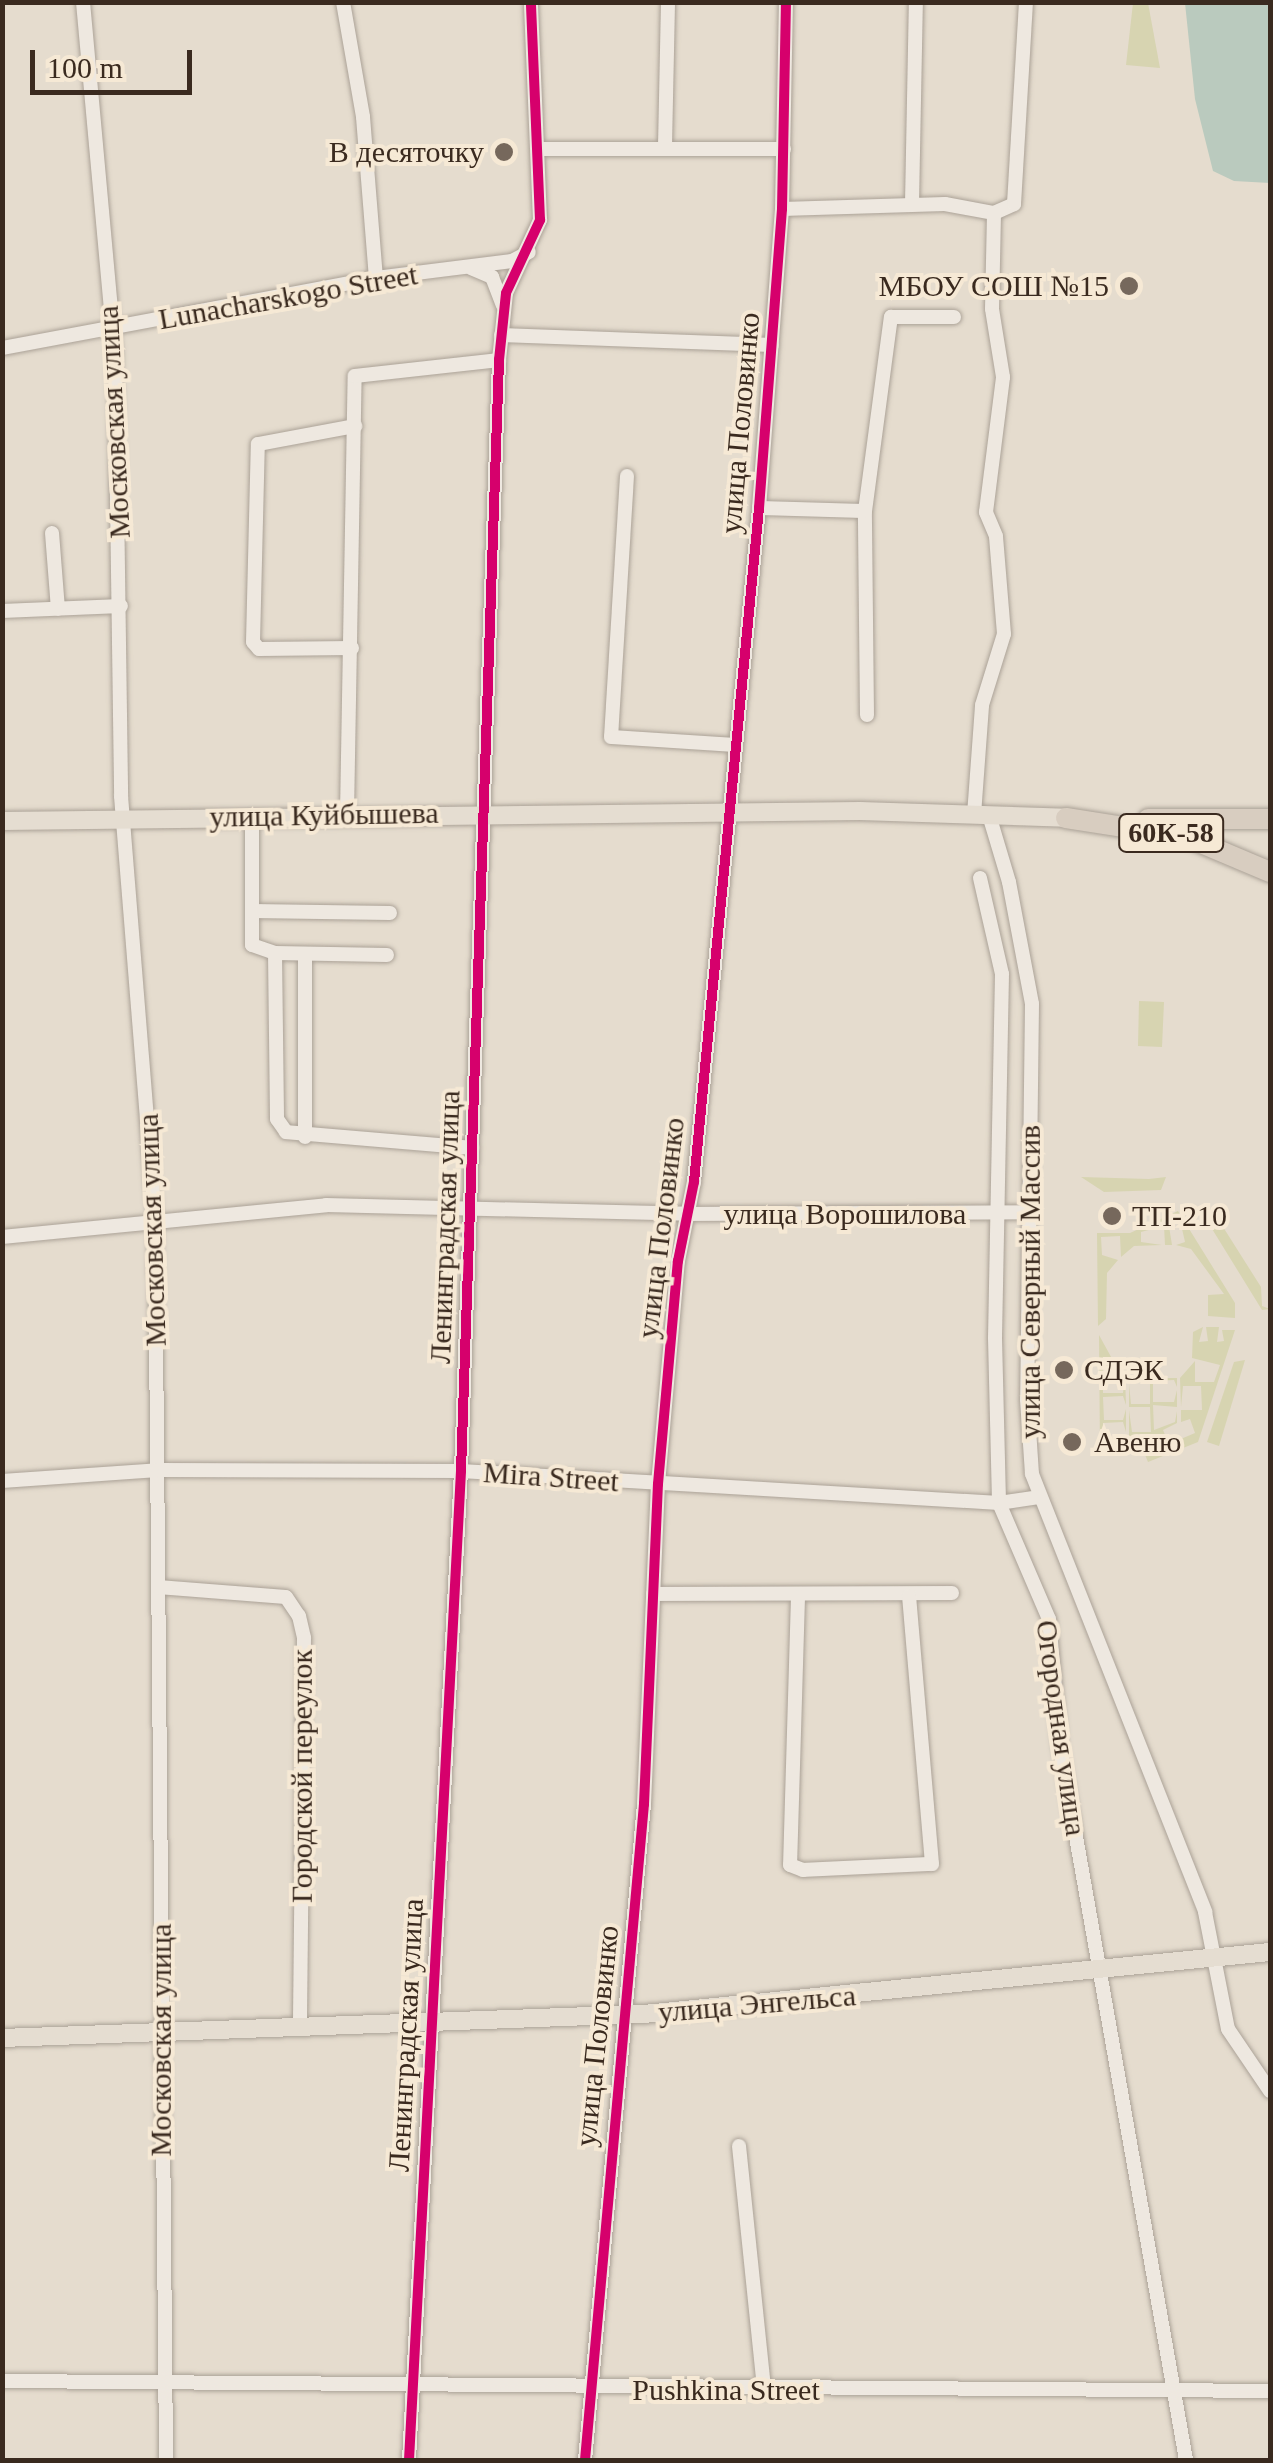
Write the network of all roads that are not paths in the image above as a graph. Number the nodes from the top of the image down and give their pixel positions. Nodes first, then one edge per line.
1 (83, 2) edge
2 (344, 2) edge
3 (531, 2) edge
4 (668, 2) edge
5 (786, 2) edge
6 (916, 2) edge
7 (1026, 2) edge
8 (665, 146) junction
9 (784, 149) junction
10 (540, 150) junction
11 (912, 204) junction
12 (782, 209) junction
13 (994, 213) junction
14 (530, 252) junction
15 (455, 267) junction
16 (376, 278) junction
17 (503, 306) junction
18 (954, 317) dead end
19 (111, 329) junction
20 (501, 335) junction
21 (772, 345) junction
22 (2, 348) edge
23 (499, 360) junction
24 (355, 426) junction
25 (627, 476) dead end
26 (758, 508) junction
27 (865, 511) junction
28 (52, 533) dead end
29 (121, 606) junction
30 (58, 609) junction
31 (2, 611) edge
32 (352, 648) junction
33 (867, 715) dead end
34 (736, 745) junction
35 (484, 813) junction
36 (347, 814) junction
37 (730, 815) junction
38 (981, 815) junction
39 (252, 816) junction
40 (1066, 818) junction
41 (123, 819) junction
42 (1270, 819) edge
43 (2, 822) edge
44 (1270, 872) edge
45 (980, 878) dead end
46 (252, 911) junction
47 (390, 913) dead end
48 (275, 953) junction
49 (306, 954) junction
50 (387, 955) dead end
51 (305, 1137) junction
52 (472, 1148) junction
53 (470, 1210) junction
54 (1029, 1212) junction
55 (998, 1213) junction
56 (688, 1214) junction
57 (155, 1221) junction
58 (2, 1237) edge
59 (158, 1470) junction
60 (462, 1471) junction
61 (2, 1481) edge
62 (658, 1484) junction
63 (1040, 1497) junction
64 (999, 1502) junction
65 (158, 1586) junction
66 (952, 1593) dead end
67 (653, 1594) junction
68 (909, 1596) junction
69 (798, 1597) junction
70 (1270, 1952) edge
71 (1216, 1960) junction
72 (1101, 1972) junction
73 (624, 2015) junction
74 (430, 2023) junction
75 (300, 2027) junction
76 (162, 2032) junction
77 (2, 2038) edge
78 (1270, 2091) edge
79 (739, 2146) dead end
80 (2, 2381) edge
81 (165, 2382) junction
82 (413, 2384) junction
83 (590, 2390) junction
84 (764, 2390) junction
85 (1270, 2391) edge
86 (1177, 2392) junction
87 (166, 2460) edge
88 (409, 2460) edge
89 (585, 2460) edge
90 (1186, 2460) edge

1 - 19 street, Московская улица
2 - 16 street
3 - 10 street, Ленинградская улица
4 - 8 street
5 - 9 street, улица Половинко
6 - 11 street
7 - 13 street
8 - 9 street
8 - 10 street
9 - 12 street, улица Половинко
10 - 14 street, Ленинградская улица
11 - 12 street
11 - 13 street
12 - 21 street, улица Половинко
13 - 38 street
14 - 15 street, Lunacharskogo Street
14 - 17 street, Ленинградская улица
15 - 16 street, Lunacharskogo Street
15 - 17 street
16 - 19 street, Lunacharskogo Street
17 - 20 street, Ленинградская улица
18 - 27 street
19 - 22 street, Lunacharskogo Street
19 - 29 street, Московская улица
20 - 21 street
20 - 23 street, Ленинградская улица
21 - 26 street, улица Половинко
23 - 24 street
23 - 35 street, Ленинградская улица
24 - 32 street
24 - 32 street
25 - 34 street
26 - 27 street
26 - 34 street, улица Половинко
27 - 33 street
28 - 30 street
29 - 30 street
29 - 41 street, Московская улица
30 - 31 street
32 - 36 street
34 - 37 street, улица Половинко
35 - 36 main road, улица Куйбышева
35 - 37 main road, улица Куйбышева
35 - 52 street, Ленинградская улица
36 - 39 main road, улица Куйбышева
37 - 38 main road, улица Куйбышева
37 - 56 street, улица Половинко
38 - 40 main road, улица Куйбышева
38 - 54 street, улица Северный Массив
39 - 41 main road, улица Куйбышева
39 - 46 street
40 - 42 highway
40 - 44 highway, 60К-58
41 - 43 main road, улица Куйбышева
41 - 57 street, Московская улица
45 - 55 street, Огородная улица
46 - 47 street
46 - 48 street
48 - 49 street
48 - 51 street
49 - 50 street
49 - 51 street
51 - 52 street
52 - 53 street, Ленинградская улица
53 - 56 street, улица Ворошилова
53 - 57 street, улица Ворошилова
53 - 60 street, Ленинградская улица
54 - 55 street, улица Ворошилова
54 - 63 street, улица Северный Массив
55 - 56 street, улица Ворошилова
55 - 64 street, Огородная улица
56 - 62 street, улица Половинко
57 - 58 street, улица Ворошилова
57 - 59 street, Московская улица
59 - 60 street, Mira Street
59 - 61 street, Mira Street
59 - 65 street, Московская улица
60 - 62 street, Mira Street
60 - 74 street, Ленинградская улица
62 - 64 street, Mira Street
62 - 67 street, улица Половинко
63 - 64 street, Mira Street
63 - 71 street, улица Северный Массив
64 - 72 street, Огородная улица
65 - 75 street, Городской переулок
65 - 76 street, Московская улица
66 - 68 street
67 - 69 street
67 - 73 street, улица Половинко
68 - 69 street
68 - 69 street
70 - 71 main road, улица Энгельса
71 - 72 main road, улица Энгельса
71 - 78 street, улица Северный Массив
72 - 73 main road, улица Энгельса
72 - 86 street, Огородная улица
73 - 74 main road, улица Энгельса
73 - 83 street, улица Половинко
74 - 75 main road, улица Энгельса
74 - 82 street, Ленинградская улица
75 - 76 main road, улица Энгельса
76 - 77 main road, улица Энгельса
76 - 81 street, Московская улица
79 - 84 street
80 - 81 street, Pushkina Street
81 - 82 street, Pushkina Street
81 - 87 street, Московская улица
82 - 83 street, Pushkina Street
82 - 88 street, Ленинградская улица
83 - 84 street, Pushkina Street
83 - 89 street, улица Половинко
84 - 86 street, Pushkina Street
85 - 86 street, Pushkina Street
86 - 90 street, Огородная улица

